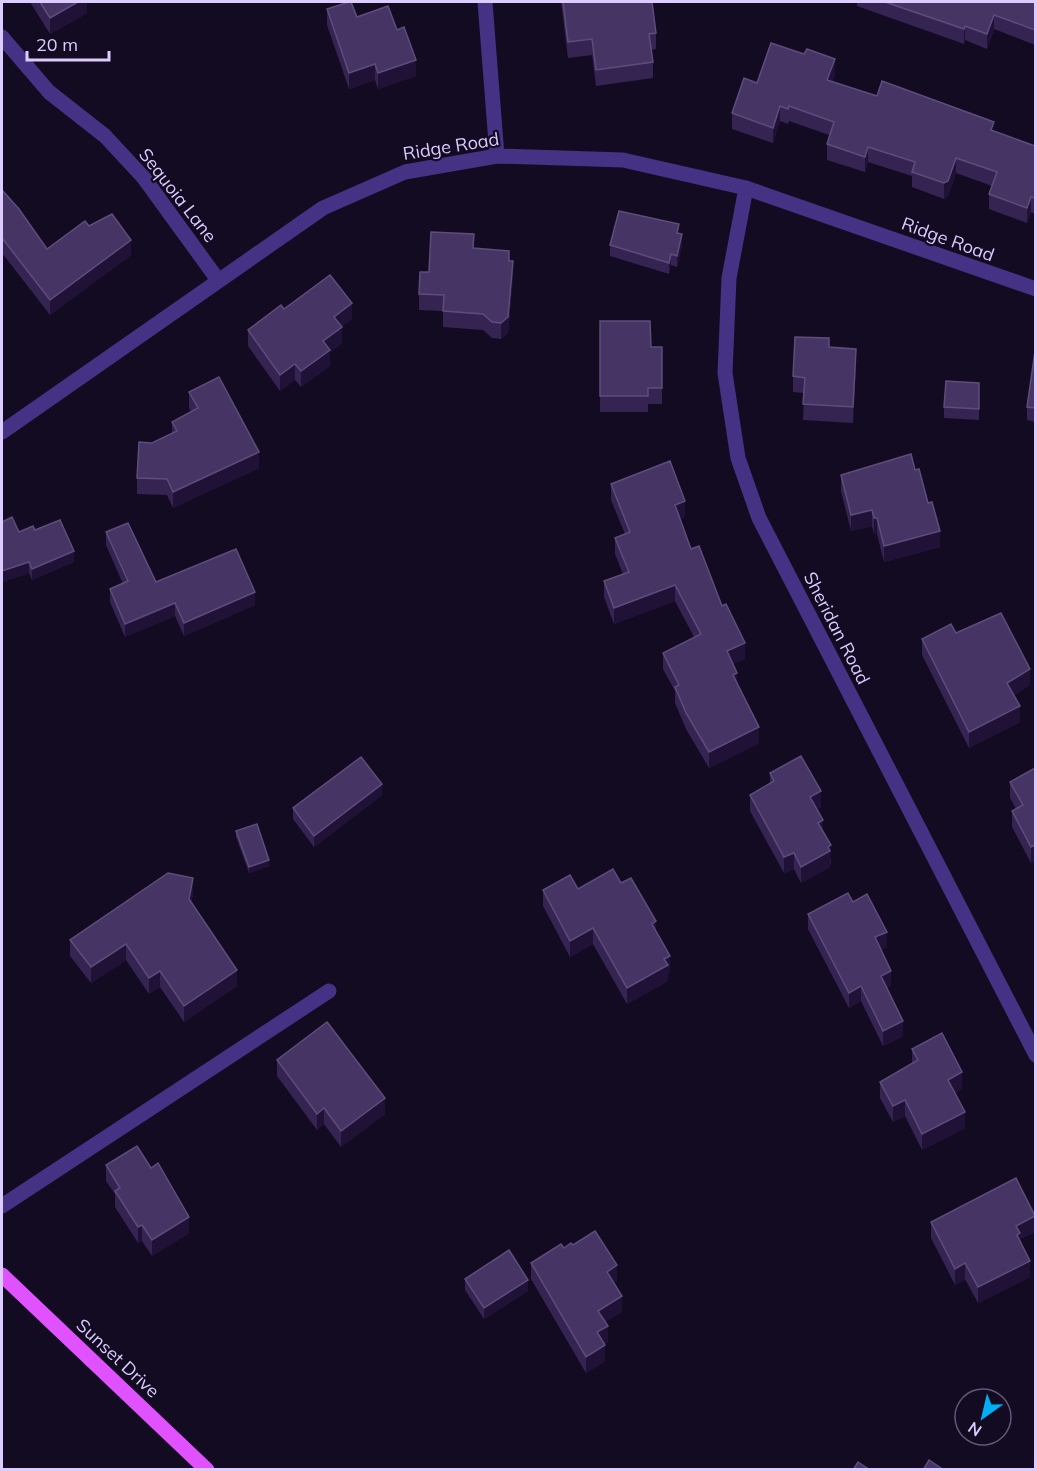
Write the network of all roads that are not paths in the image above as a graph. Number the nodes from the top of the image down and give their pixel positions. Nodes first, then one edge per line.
1 (485, 2) edge
2 (2, 37) edge
3 (497, 156) junction
4 (746, 188) junction
5 (218, 280) junction
6 (1035, 289) edge
7 (2, 432) edge
8 (329, 991) dead end
9 (1035, 1054) edge
10 (2, 1206) edge
11 (2, 1275) edge
12 (207, 1470) edge

1 - 3 street
2 - 5 street, Sequoia Lane
3 - 4 street, Ridge Road
3 - 5 street, Ridge Road
4 - 6 street, Ridge Road
4 - 9 street, Sheridan Road
5 - 7 street, Ridge Road
8 - 10 street
11 - 12 main road, Sunset Drive

